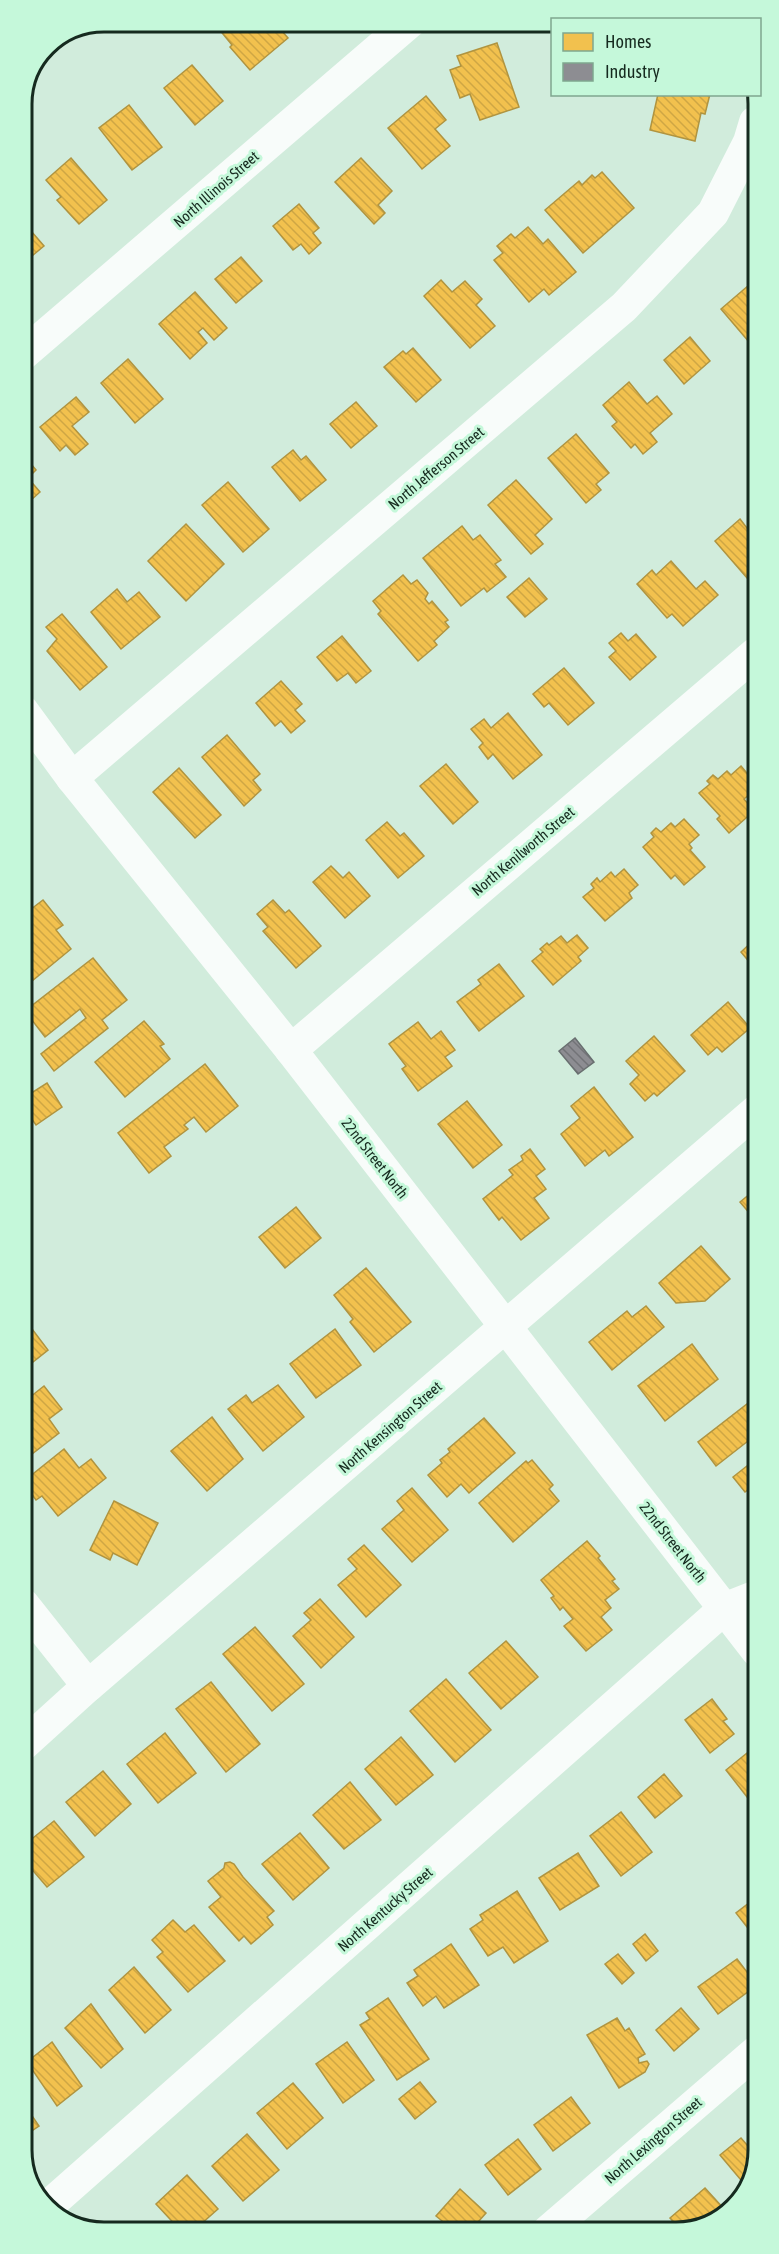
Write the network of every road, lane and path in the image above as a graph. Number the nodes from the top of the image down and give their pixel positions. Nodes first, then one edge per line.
1 (398, 32) edge
2 (748, 144) edge
3 (32, 347) edge
4 (748, 659) edge
5 (32, 724) edge
6 (72, 778) junction
7 (291, 1050) junction
8 (748, 1118) edge
9 (507, 1327) junction
10 (748, 1600) edge
11 (724, 1609) junction
12 (32, 1615) edge
13 (748, 1640) edge
14 (88, 1686) junction
15 (32, 1736) edge
16 (748, 2059) edge
17 (53, 2202) edge
18 (558, 2222) edge

1 - 3 street, North Illinois Street
2 - 6 street, North Jefferson Street
4 - 7 street, North Kenilworth Street
5 - 6 street, 22nd Street North
6 - 7 street, 22nd Street North
7 - 9 street, 22nd Street North
8 - 9 street, North Kensington Street
9 - 11 street, 22nd Street North
9 - 14 street, North Kensington Street
10 - 11 street
11 - 13 street, 22nd Street North
11 - 17 street, North Kentucky Street
12 - 14 street
14 - 15 street, North Kensington Street
16 - 18 street, North Lexington Street

